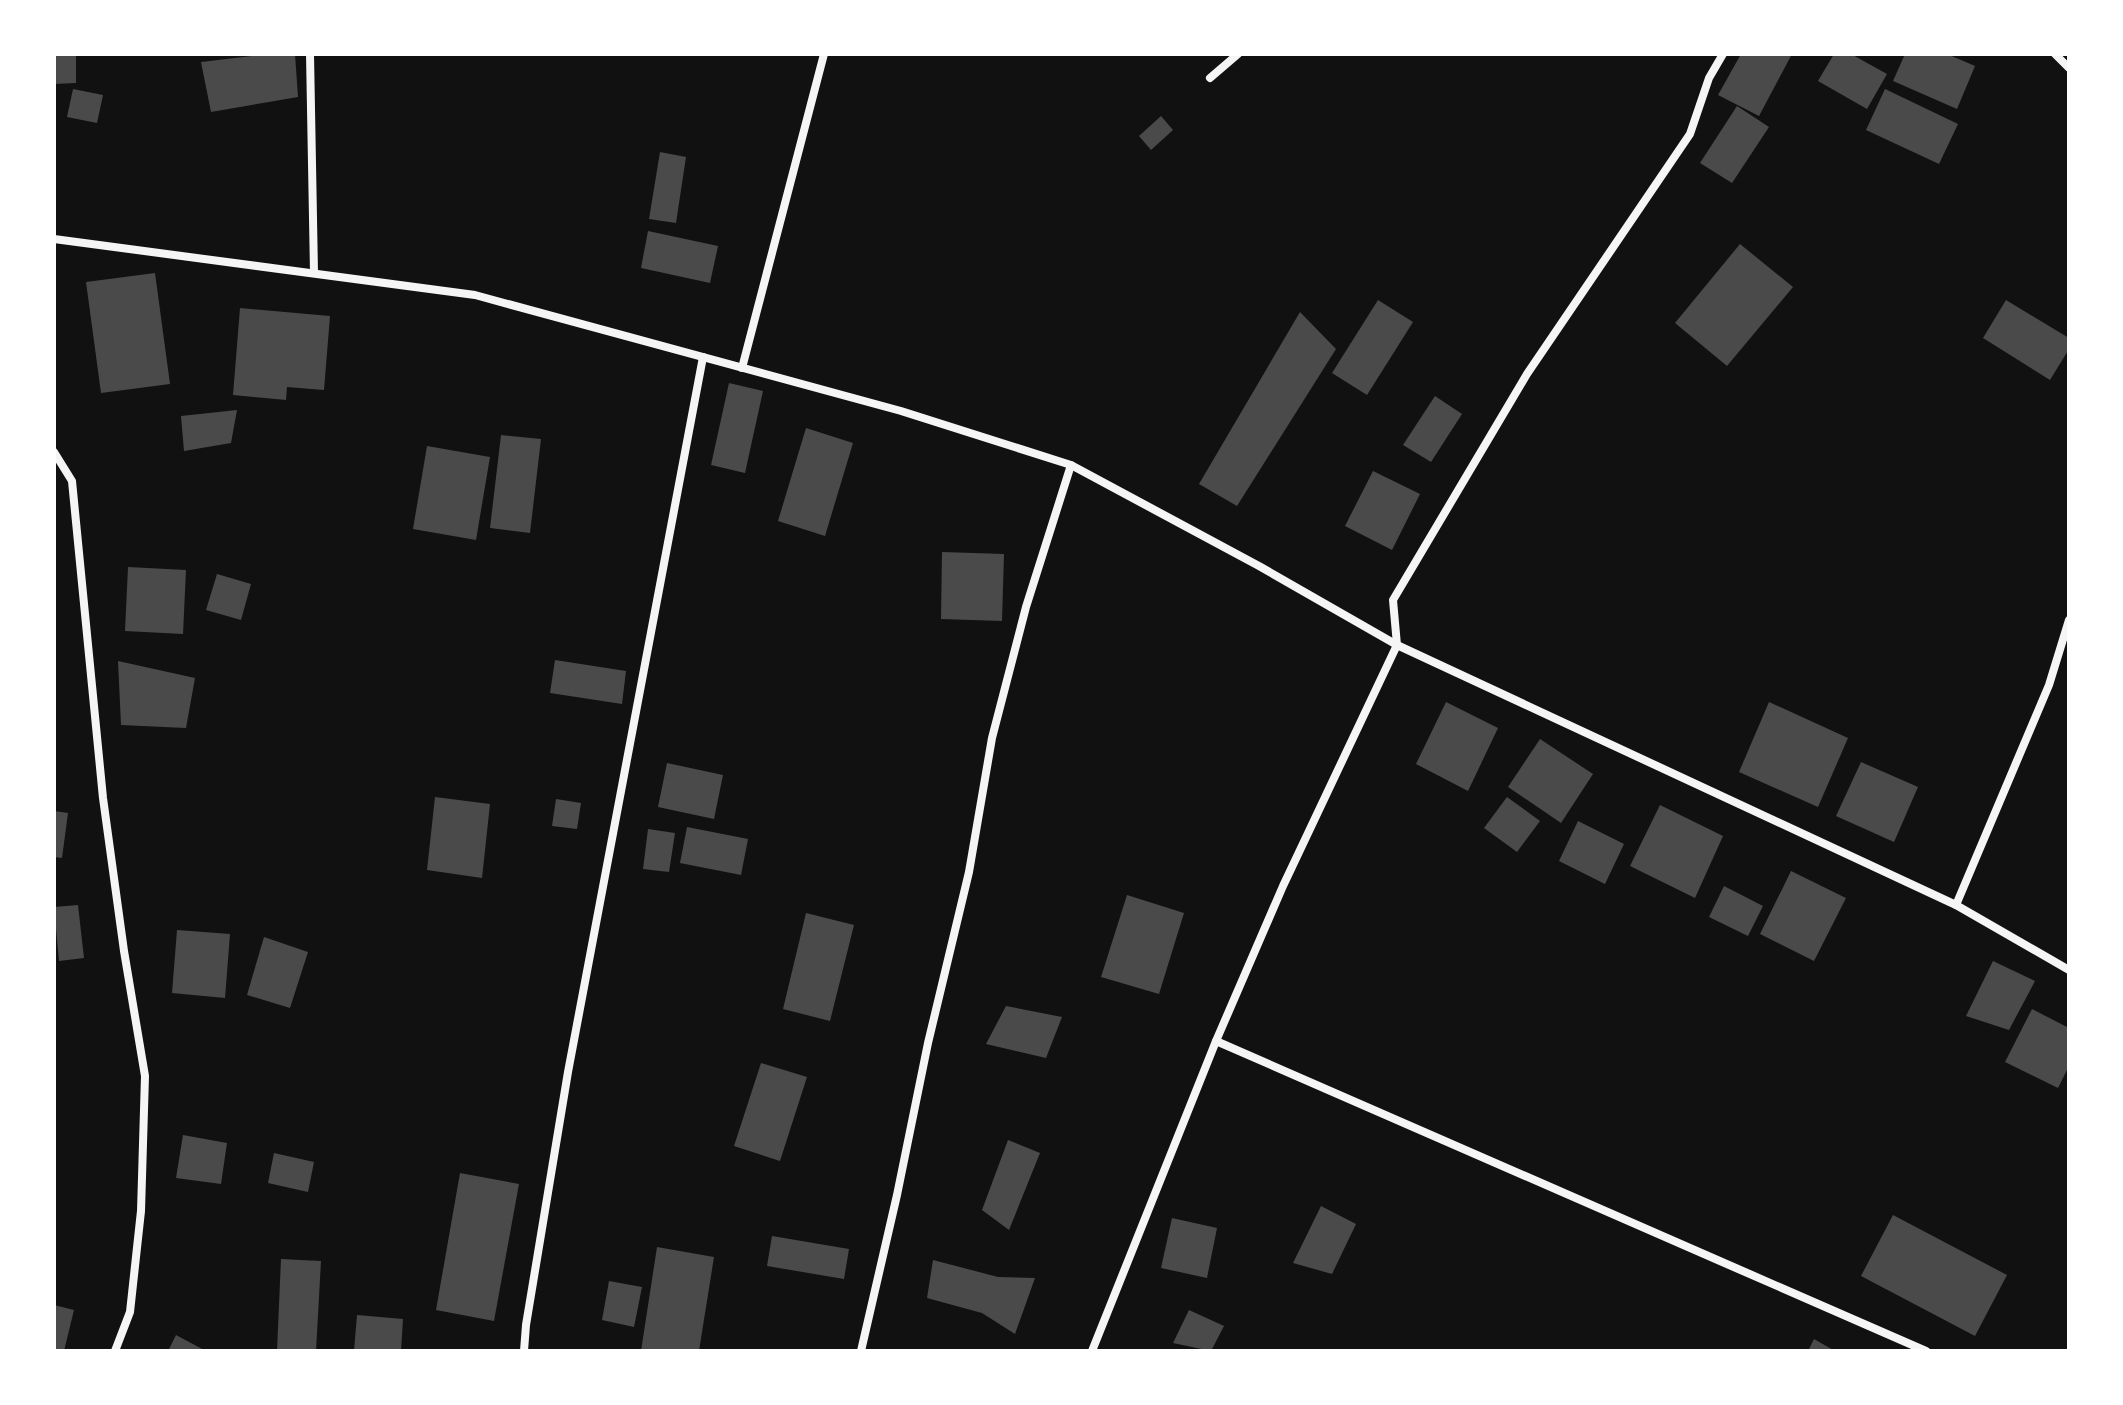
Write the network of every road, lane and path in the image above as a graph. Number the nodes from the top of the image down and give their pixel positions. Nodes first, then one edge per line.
1 (310, 54) edge
2 (824, 54) edge
3 (1238, 54) edge
4 (1723, 54) edge
5 (2055, 54) edge
6 (2069, 68) edge
7 (1210, 78) dead end
8 (54, 239) edge
9 (314, 273) junction
10 (703, 357) junction
11 (742, 368) junction
12 (54, 452) edge
13 (1071, 465) junction
14 (2069, 620) edge
15 (1397, 645) junction
16 (1956, 905) junction
17 (2069, 970) edge
18 (1216, 1041) junction
19 (115, 1351) edge
20 (524, 1351) edge
21 (861, 1351) edge
22 (1092, 1351) edge
23 (1926, 1351) edge

1 - 9 street
2 - 11 street
3 - 7 street
4 - 15 street
5 - 6 street
8 - 9 street
9 - 10 street
10 - 11 street
10 - 20 street
11 - 13 street
12 - 19 street
13 - 15 street
13 - 21 street
14 - 16 street
15 - 16 street
15 - 18 street
16 - 17 street
18 - 22 street
18 - 23 street

